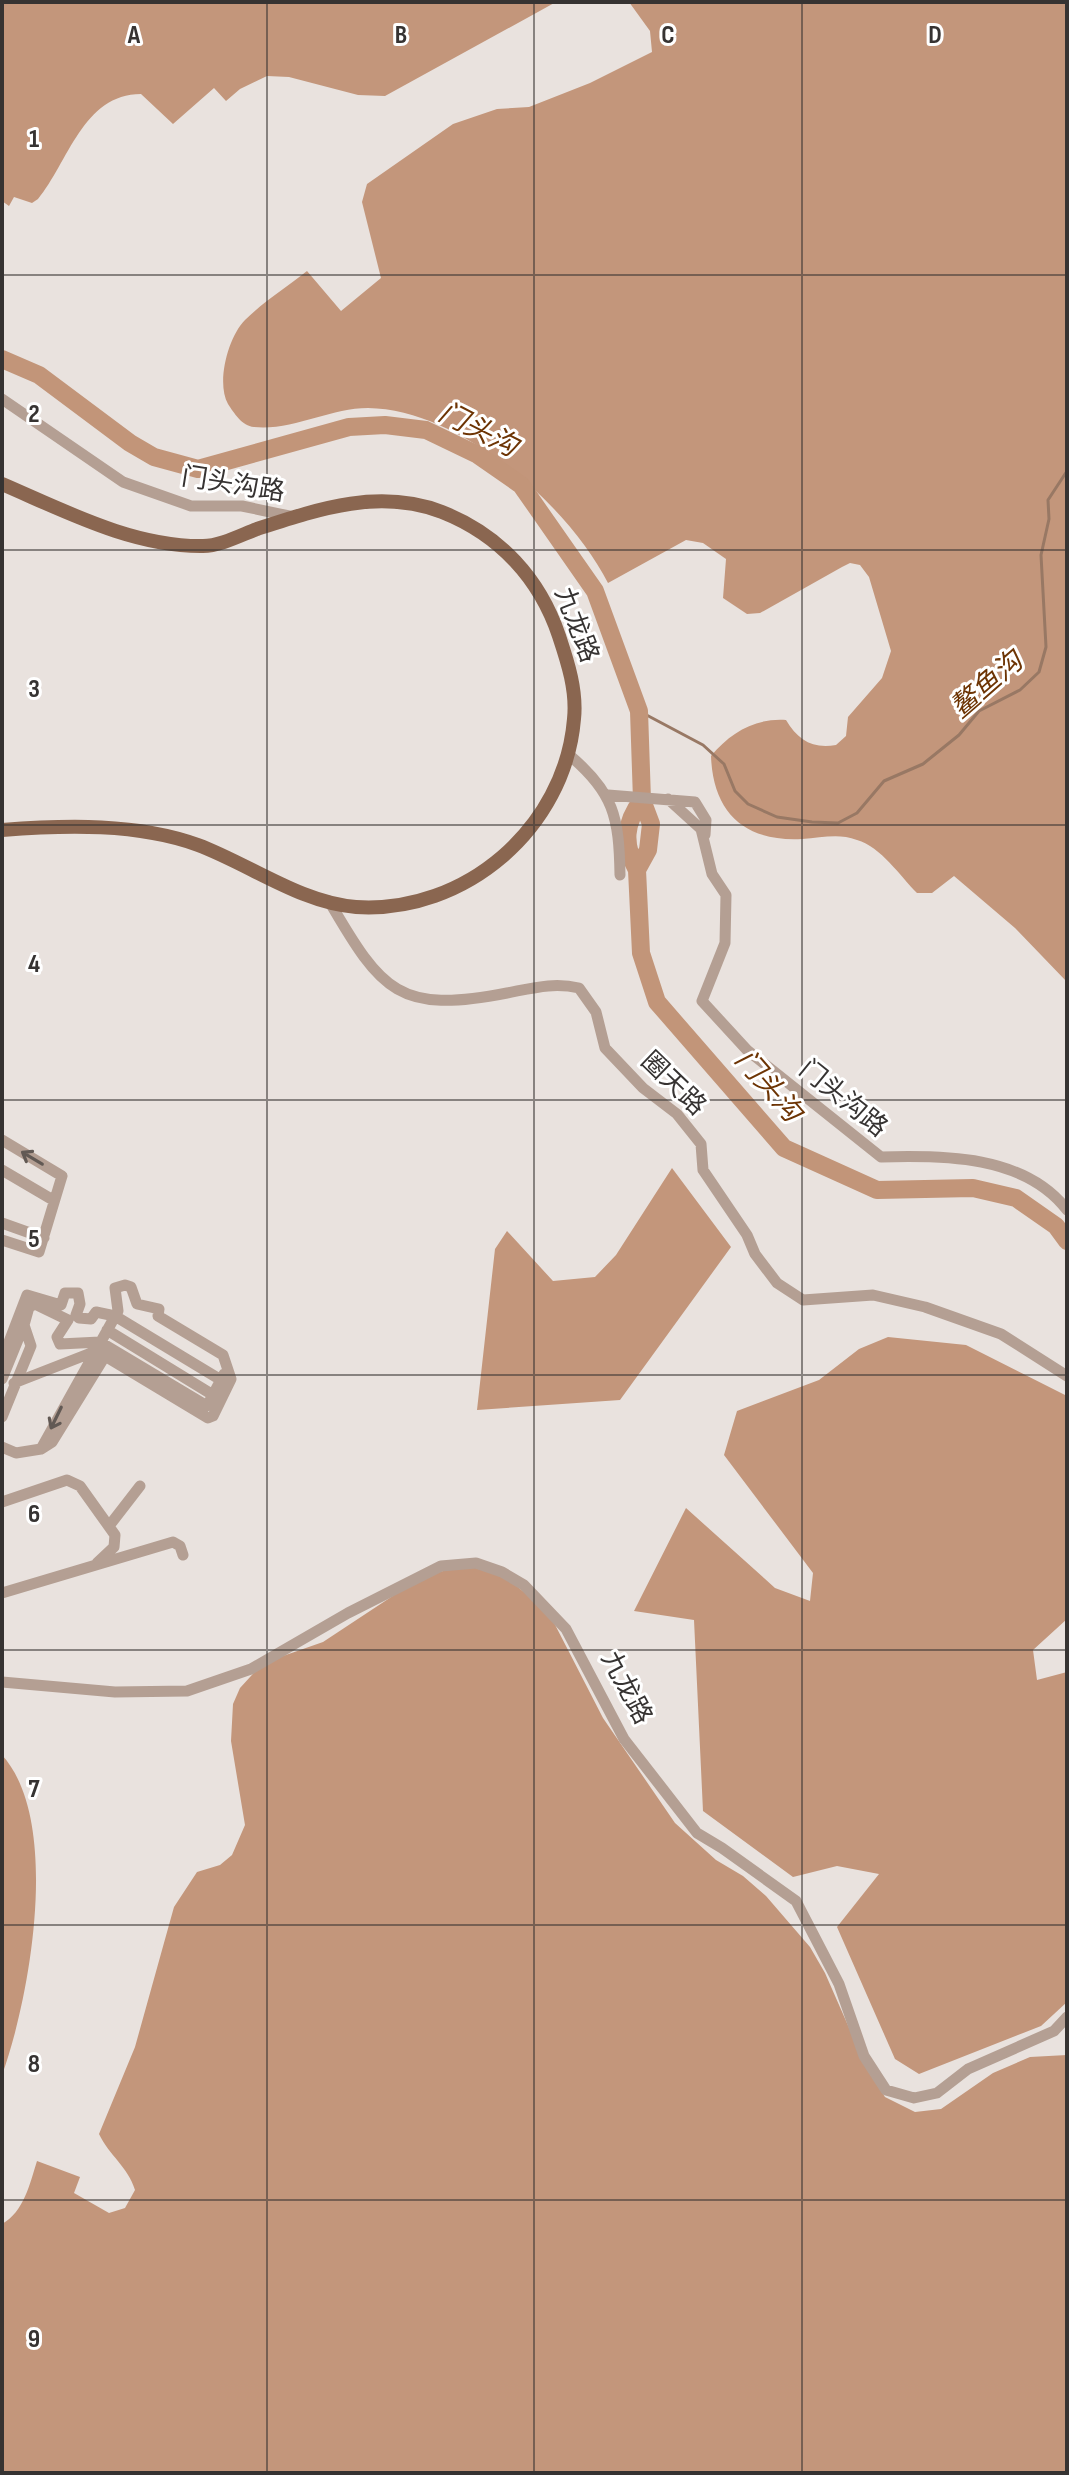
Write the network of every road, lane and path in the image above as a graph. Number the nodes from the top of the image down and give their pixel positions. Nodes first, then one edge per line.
1 (2, 399) edge
2 (2, 484) edge
3 (294, 517) junction
4 (568, 754) junction
5 (609, 795) junction
6 (2, 830) edge
7 (620, 875) dead end
8 (329, 901) junction
9 (2, 1140) edge
10 (2, 1170) edge
11 (53, 1200) junction
12 (1067, 1210) edge
13 (2, 1223) edge
14 (44, 1238) junction
15 (2, 1240) edge
16 (115, 1316) junction
17 (107, 1330) junction
18 (100, 1350) junction
19 (2, 1360) edge
20 (227, 1367) junction
21 (1067, 1376) edge
22 (6, 1380) edge
23 (221, 1380) junction
24 (213, 1395) junction
25 (211, 1409) junction
26 (2, 1417) edge
27 (2, 1447) edge
28 (140, 1486) dead end
29 (2, 1502) edge
30 (109, 1526) junction
31 (183, 1555) dead end
32 (94, 1566) junction
33 (2, 1593) edge
34 (2, 1682) edge
35 (1067, 2017) edge

1 - 3 street, 门头沟路
2 - 3 main road, 九龙路
3 - 4 main road, 九龙路
4 - 5 street
4 - 8 main road, 九龙路
5 - 7 street
5 - 12 street, 门头沟路
6 - 8 main road, 九龙路
8 - 21 street, 圈天路
11 -> 9 street
10 - 11 street
11 - 14 street
13 - 14 street
14 - 15 street
16 - 17 street
16 - 19 street
16 - 20 street
16 - 23 street
17 - 18 street
17 - 24 street
18 - 22 street
18 - 22 street
18 - 25 street
18 - 27 street
20 - 23 street
20 - 25 street
22 - 26 street
23 - 24 street
24 - 25 street
28 - 30 street
29 - 30 street
30 - 32 street
31 - 32 street
32 - 33 street
34 - 35 street, 九龙路

